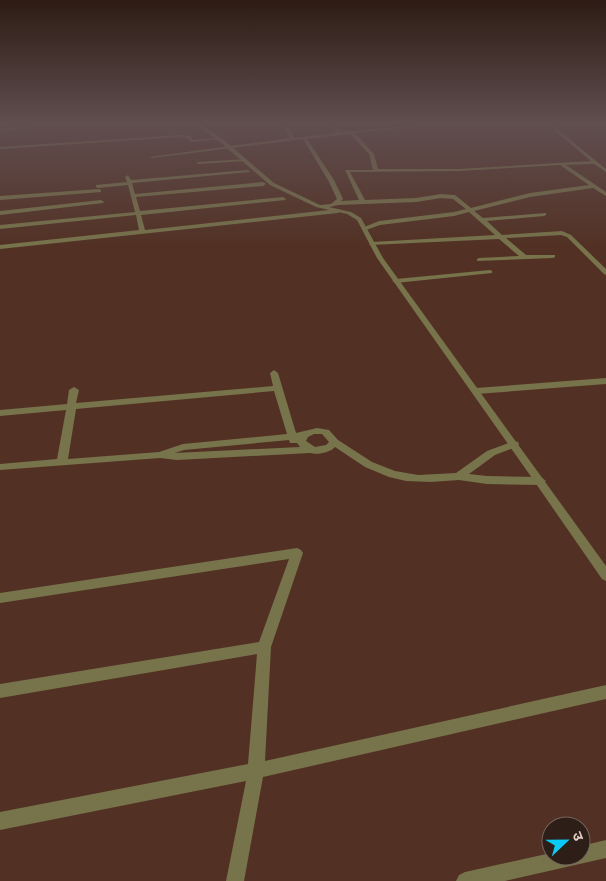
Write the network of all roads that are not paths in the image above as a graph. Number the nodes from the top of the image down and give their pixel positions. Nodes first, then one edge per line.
1 (249, 163) edge
2 (319, 163) edge
3 (377, 163) edge
4 (558, 163) edge
5 (560, 163) edge
6 (248, 171) dead end
7 (376, 171) junction
8 (129, 180) junction
9 (263, 184) dead end
10 (98, 186) junction
11 (242, 186) junction
12 (594, 186) junction
13 (606, 194) edge
14 (25, 196) junction
15 (134, 196) junction
16 (0, 198) edge
17 (283, 199) dead end
18 (101, 202) junction
19 (251, 202) junction
20 (363, 202) junction
21 (338, 207) junction
22 (21, 210) junction
23 (471, 210) junction
24 (0, 213) edge
25 (138, 213) junction
26 (544, 214) dead end
27 (103, 217) junction
28 (483, 220) junction
29 (0, 227) edge
30 (364, 229) junction
31 (143, 232) junction
32 (499, 236) junction
33 (372, 244) junction
34 (0, 247) edge
35 (553, 256) dead end
36 (524, 257) junction
37 (479, 260) dead end
38 (490, 272) dead end
39 (606, 273) edge
40 (396, 280) junction
41 (274, 373) dead end
42 (606, 381) edge
43 (278, 388) junction
44 (74, 390) dead end
45 (476, 391) junction
46 (72, 406) junction
47 (0, 413) edge
48 (304, 435) junction
49 (292, 436) junction
50 (334, 442) junction
51 (514, 444) junction
52 (296, 450) junction
53 (309, 450) junction
54 (160, 455) junction
55 (62, 462) junction
56 (0, 467) edge
57 (459, 476) junction
58 (541, 482) junction
59 (606, 576) edge
60 (0, 598) edge
61 (264, 647) junction
62 (0, 691) edge
63 (606, 692) edge
64 (256, 770) junction
65 (0, 821) edge
66 (606, 849) edge
67 (591, 853) edge
68 (541, 864) edge
69 (235, 881) edge
70 (465, 881) edge

1 - 21 street
2 - 21 street
3 - 7 street
4 - 7 street
5 - 12 street
6 - 8 street
7 - 20 street
8 - 10 street
8 - 15 street
9 - 11 street
10 - 14 street
10 - 18 street
11 - 15 street
11 - 19 street
12 - 13 street
12 - 23 street
14 - 16 street
14 - 22 street
15 - 25 street
17 - 19 street
18 - 22 street
18 - 27 street
19 - 25 street
20 - 21 street
20 - 23 street
21 - 30 street
21 - 31 street
22 - 24 street
23 - 28 street
23 - 30 street
25 - 27 street
25 - 31 street
26 - 28 street
27 - 29 street
28 - 32 street
30 - 33 street
31 - 34 street
32 - 33 street
32 - 36 street
32 - 39 street
33 - 40 street
35 - 36 street
36 - 37 street
38 - 40 street
40 - 45 street
41 - 43 street
42 - 45 street
43 - 46 street
43 - 49 street
44 - 46 street
45 - 51 street
46 - 47 street
46 - 55 street
48 - 49 street
48 - 50 street
48 - 53 street
49 - 52 street
49 - 54 street
50 - 53 street
50 - 57 street
51 - 57 street
51 - 58 street
52 - 53 street
52 - 54 street
54 - 55 street
55 - 56 street
57 - 58 street
58 - 59 street
60 - 61 street
61 - 62 street
61 - 64 street
63 - 64 street
64 - 65 street
64 - 69 street
66 - 67 street
68 - 70 street

